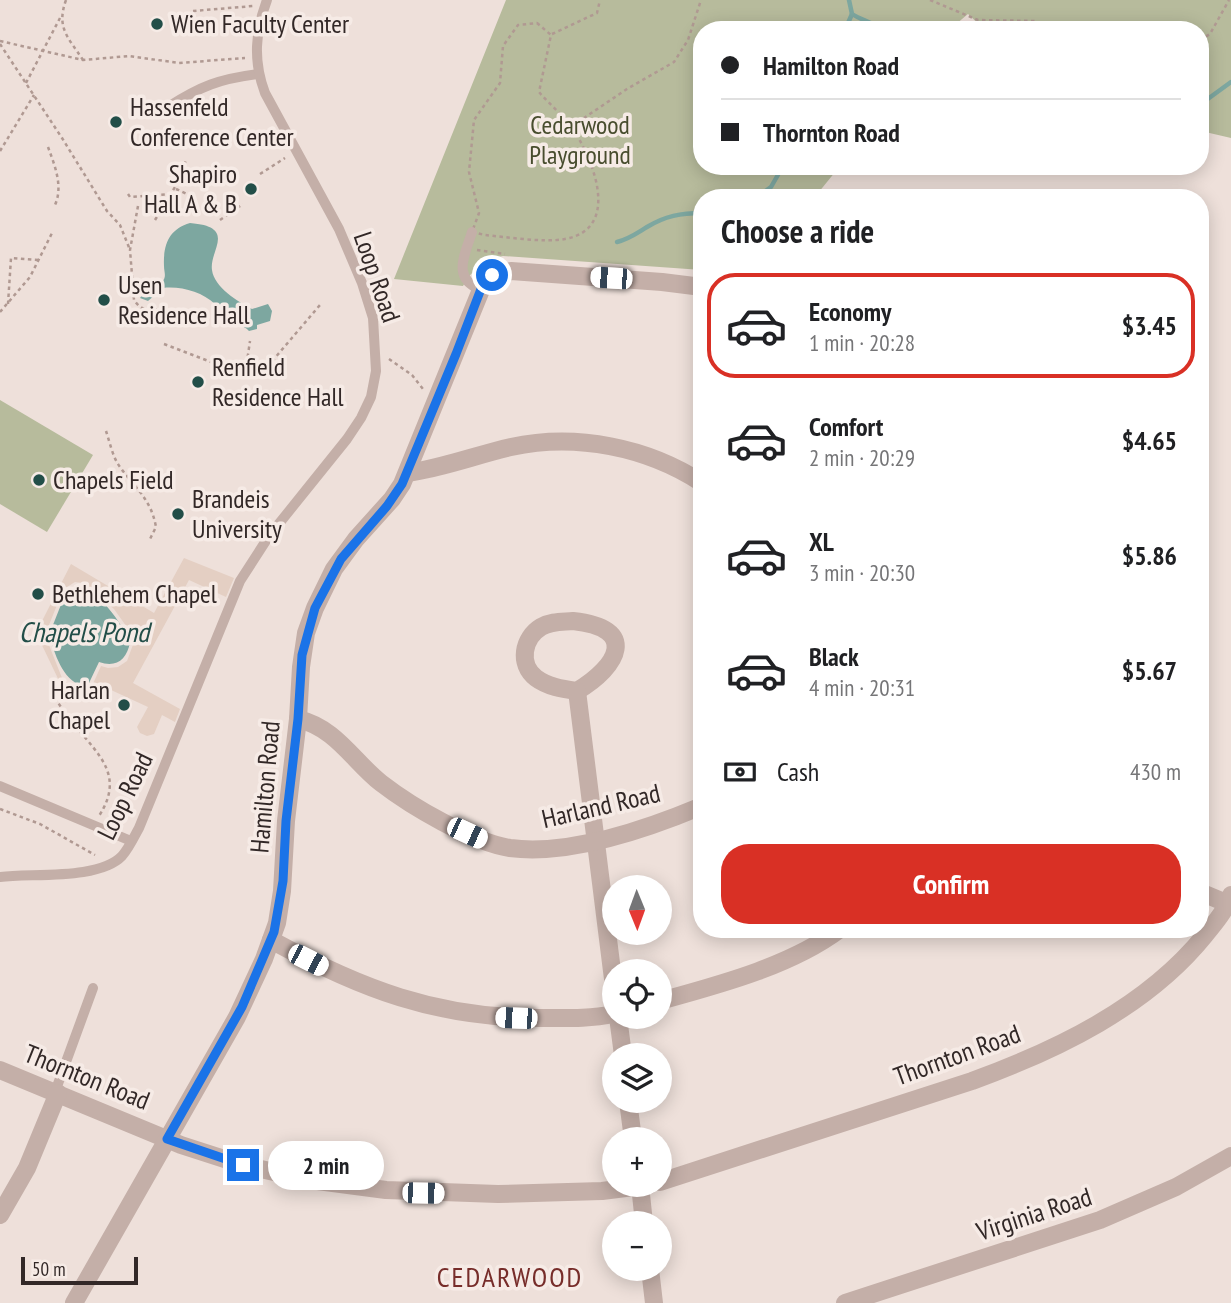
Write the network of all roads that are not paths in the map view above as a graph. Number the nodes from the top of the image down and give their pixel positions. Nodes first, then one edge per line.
1 (266, 3) edge
2 (258, 74) junction
3 (168, 107) dead end
4 (472, 232) road end
5 (487, 282) junction
6 (693, 286) edge
7 (407, 473) junction
8 (693, 478) edge
9 (577, 691) junction
10 (298, 719) junction
11 (0, 786) edge
12 (693, 809) edge
13 (596, 840) junction
14 (131, 841) junction
15 (0, 877) edge
16 (1209, 894) edge
17 (1230, 901) edge
18 (1209, 929) edge
19 (825, 938) edge
20 (1202, 938) edge
21 (271, 940) junction
22 (611, 959) edge
23 (93, 988) dead end
24 (672, 997) edge
25 (602, 1016) edge
26 (0, 1070) edge
27 (57, 1093) junction
28 (167, 1139) junction
29 (1231, 1156) edge
30 (672, 1178) edge
31 (602, 1191) edge
32 (0, 1215) edge
33 (651, 1281) edge
34 (74, 1303) edge
35 (654, 1303) edge
36 (845, 1303) edge

1 - 2 lane, Loop Road
2 - 3 lane
2 - 14 lane, Loop Road
4 - 5 lane
5 - 6 street
5 - 7 street, Hamilton Road
7 - 8 street
7 - 10 street, Hamilton Road
9 - 9 street
9 - 13 street
10 - 13 street, Harland Road
10 - 21 street, Hamilton Road
11 - 14 lane
12 - 13 street, Harland Road
13 - 22 street
14 - 15 lane, Loop Road
16 - 17 street
17 - 18 street, Thornton Road
19 - 24 street
20 - 30 street, Thornton Road
21 - 25 street
21 - 28 street, Hamilton Road
23 - 27 lane
26 - 27 street, Thornton Road
27 - 28 street, Thornton Road
27 - 32 street
28 - 31 street, Thornton Road
28 - 34 street, Hamilton Road
29 - 36 street, Virginia Road
33 - 35 street

